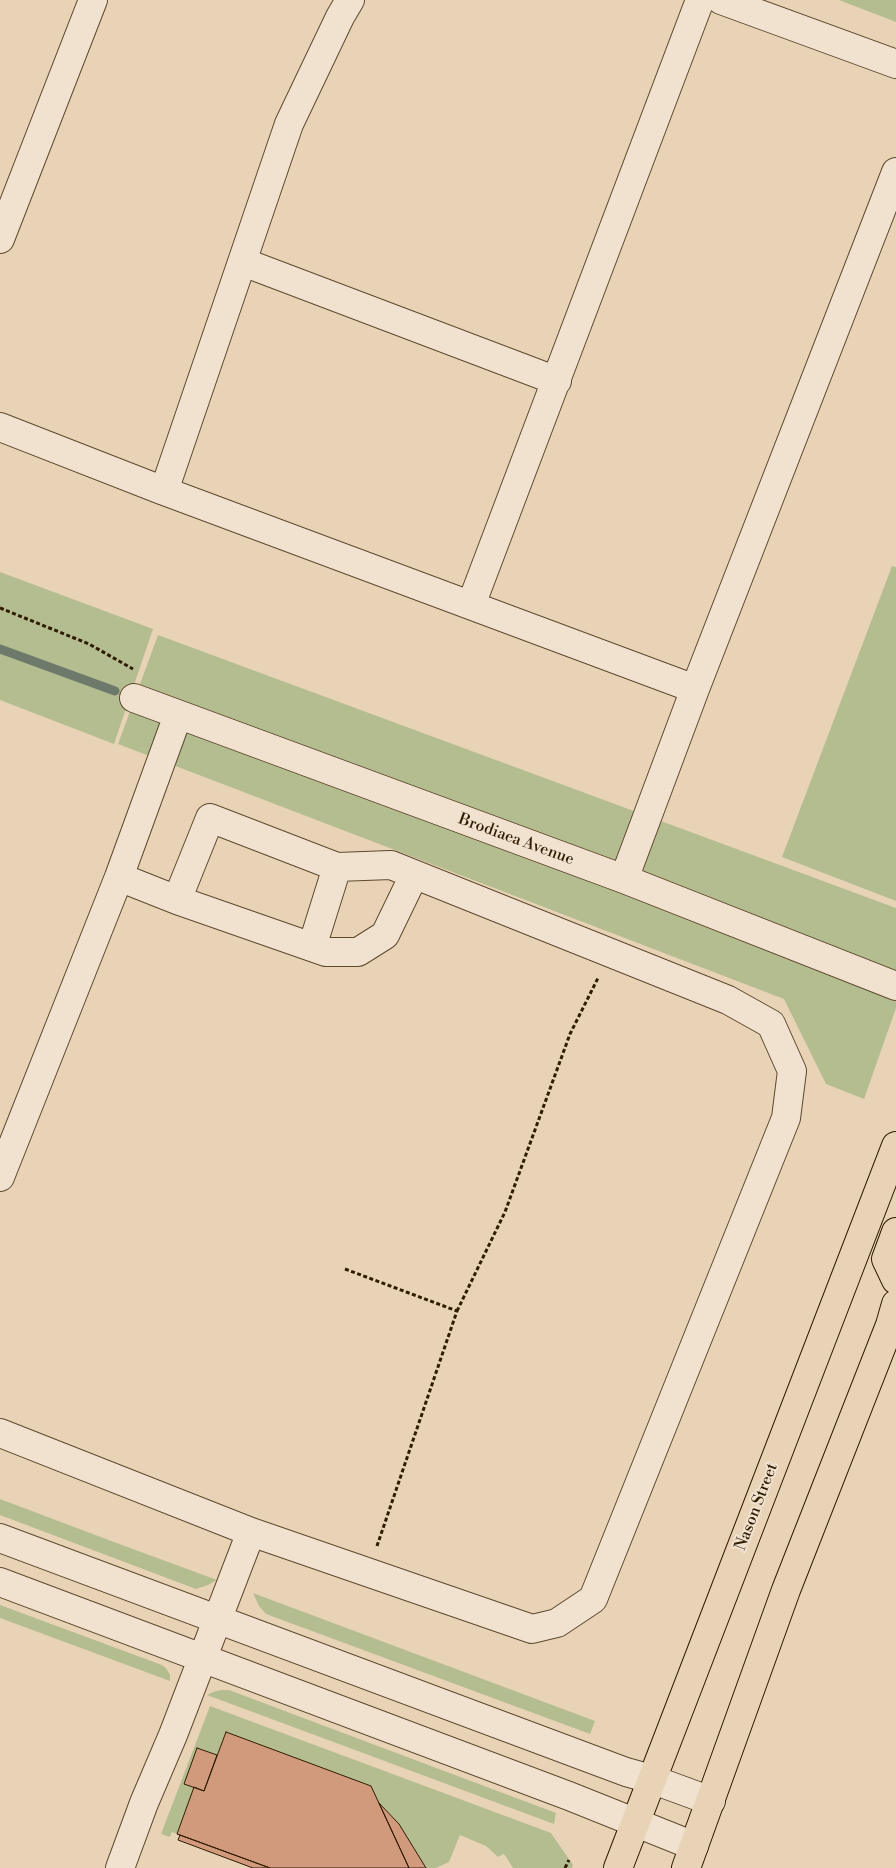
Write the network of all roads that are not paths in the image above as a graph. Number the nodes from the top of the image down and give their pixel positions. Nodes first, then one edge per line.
1 (93, 0) edge
2 (350, 0) edge
3 (700, 0) edge
4 (721, 0) edge
5 (896, 64) edge
6 (896, 172) edge
7 (0, 238) edge
8 (243, 262) junction
9 (556, 381) junction
10 (0, 427) edge
11 (164, 491) junction
12 (471, 605) junction
13 (136, 685) road end
14 (695, 689) junction
15 (178, 715) junction
16 (337, 867) junction
17 (414, 875) junction
18 (118, 877) junction
19 (624, 880) junction
20 (176, 900) junction
21 (312, 947) junction
22 (896, 986) edge
23 (896, 1146) edge
24 (0, 1177) edge
25 (896, 1232) edge
26 (896, 1280) edge
27 (896, 1304) edge
28 (0, 1433) edge
29 (251, 1532) junction
30 (0, 1538) edge
31 (0, 1582) edge
32 (217, 1620) junction
33 (203, 1657) junction
34 (652, 1779) junction
35 (711, 1801) junction
36 (635, 1822) junction
37 (690, 1857) edge
38 (120, 1868) edge
39 (618, 1868) edge

1 - 7 street
2 - 8 street
3 - 9 street
4 - 5 street
6 - 14 street
8 - 9 street
8 - 11 street
9 - 12 street
10 - 11 street
11 - 12 street
12 - 14 street
13 - 15 street, Brodiaea Avenue
14 - 19 street
15 - 18 street
15 - 19 street, Brodiaea Avenue
16 - 17 street
16 - 20 street
16 - 21 street
17 - 21 street
17 - 29 street
18 - 20 street
18 - 24 street
19 - 22 street, Brodiaea Avenue
20 - 21 street
23 - 34 main road, Nason Street
25 - 26 main road
27 - 35 main road
28 - 29 street
29 - 32 street
30 - 32 street
31 - 33 street
32 - 33 street
32 - 34 street
33 - 36 street
33 - 38 street
34 - 35 street
34 - 36 main road, Nason Street
35 - 37 main road
36 - 37 street
36 - 39 main road, Nason Street

